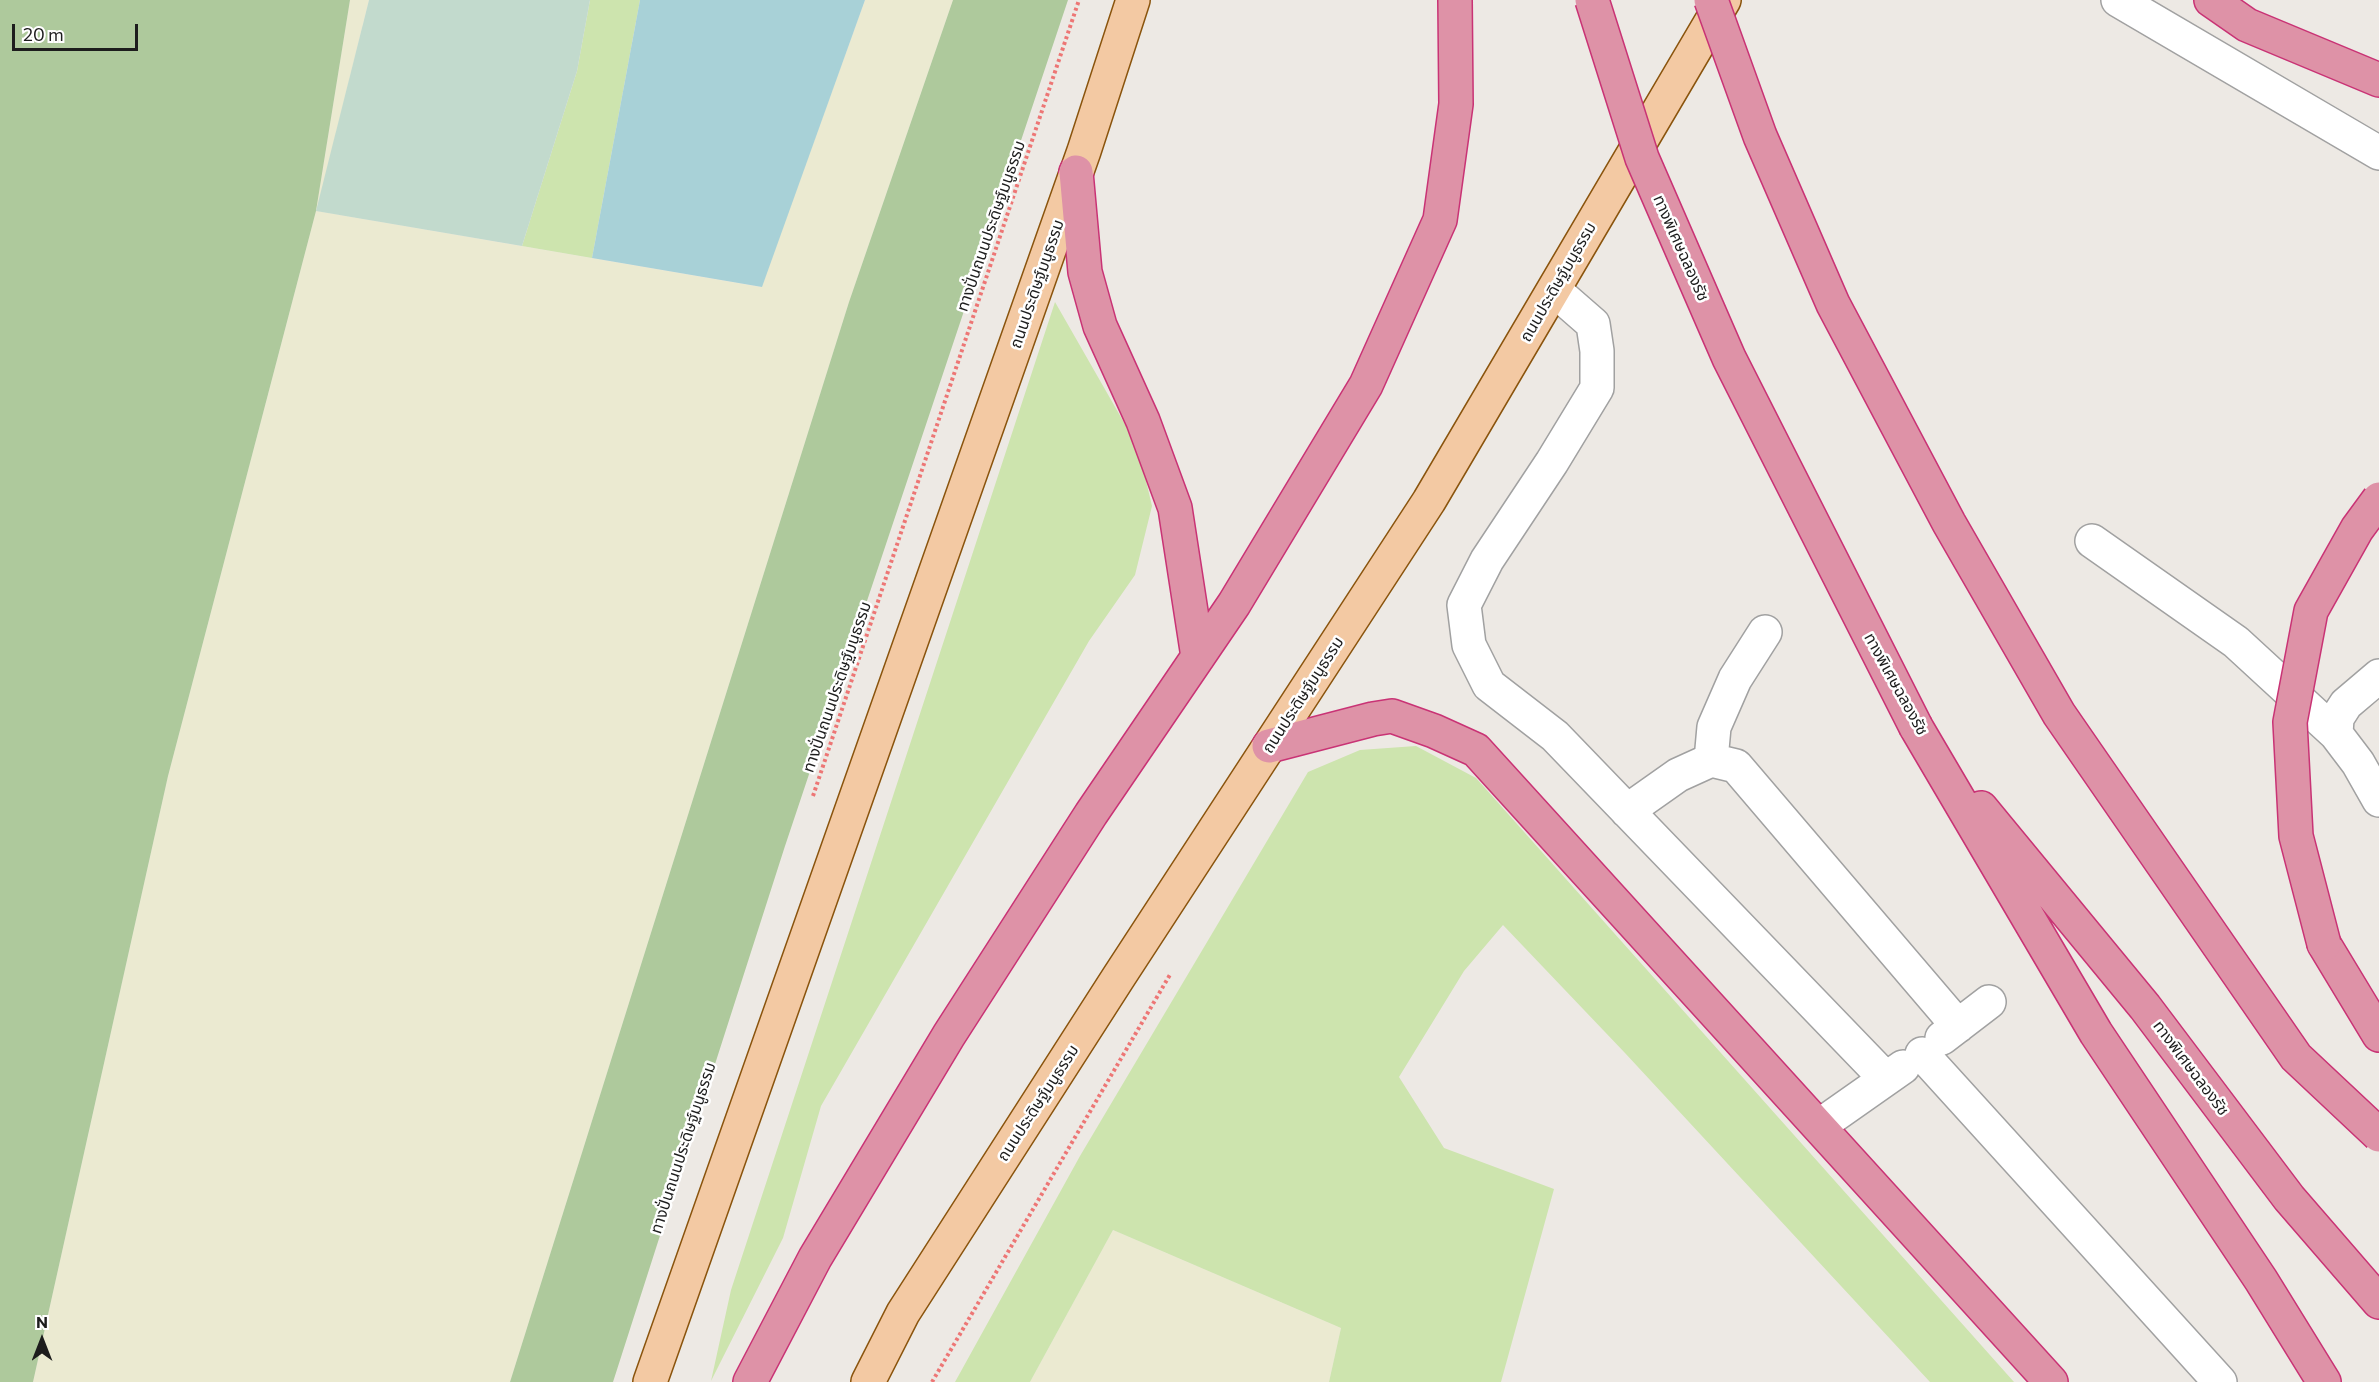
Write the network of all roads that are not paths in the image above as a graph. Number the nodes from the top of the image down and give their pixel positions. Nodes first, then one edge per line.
1 (1133, 0) edge
2 (1455, 0) edge
3 (1592, 0) edge
4 (1711, 0) edge
5 (1724, 0) edge
6 (2118, 0) edge
7 (2211, 0) edge
8 (2379, 80) edge
9 (2379, 153) edge
10 (1076, 172) junction
11 (1554, 290) junction
12 (2379, 499) edge
13 (2092, 542) dead end
14 (1765, 632) dead end
15 (1198, 657) junction
16 (2379, 676) edge
17 (1916, 727) junction
18 (2337, 734) junction
19 (1269, 746) junction
20 (1711, 760) junction
21 (2379, 800) edge
22 (1627, 811) junction
23 (1989, 1002) dead end
24 (1958, 1026) junction
25 (2379, 1035) edge
26 (1922, 1054) junction
27 (1886, 1079) junction
28 (1819, 1126) junction
29 (2379, 1135) edge
30 (2379, 1302) edge
31 (650, 1382) edge
32 (750, 1382) edge
33 (868, 1382) edge
34 (2051, 1382) edge
35 (2220, 1382) edge
36 (2324, 1382) edge

1 - 10 main road, ถนนประดิษฐ์มนูธรรม
2 - 15 highway
3 - 17 highway, ทางพิเศษฉลองรัช, bridge
4 - 29 highway, bridge
5 - 11 main road, ถนนประดิษฐ์มนูธรรม
6 - 9 lane
7 - 8 highway
10 - 15 highway
10 - 31 main road, ถนนประดิษฐ์มนูธรรม
11 - 19 main road, ถนนประดิษฐ์มนูธรรม
11 - 22 lane
12 - 25 highway, bridge
13 - 18 lane
14 - 20 lane
15 - 32 highway
16 - 18 lane
17 - 30 highway, ทางพิเศษฉลองรัช
17 - 36 highway
18 - 21 lane
19 - 28 highway
19 - 33 main road, ถนนประดิษฐ์มนูธรรม
20 - 22 lane
20 - 24 lane
22 - 27 lane
23 - 24 lane
24 - 26 lane
26 - 27 lane
26 - 35 lane
27 - 28 lane
28 - 34 highway

